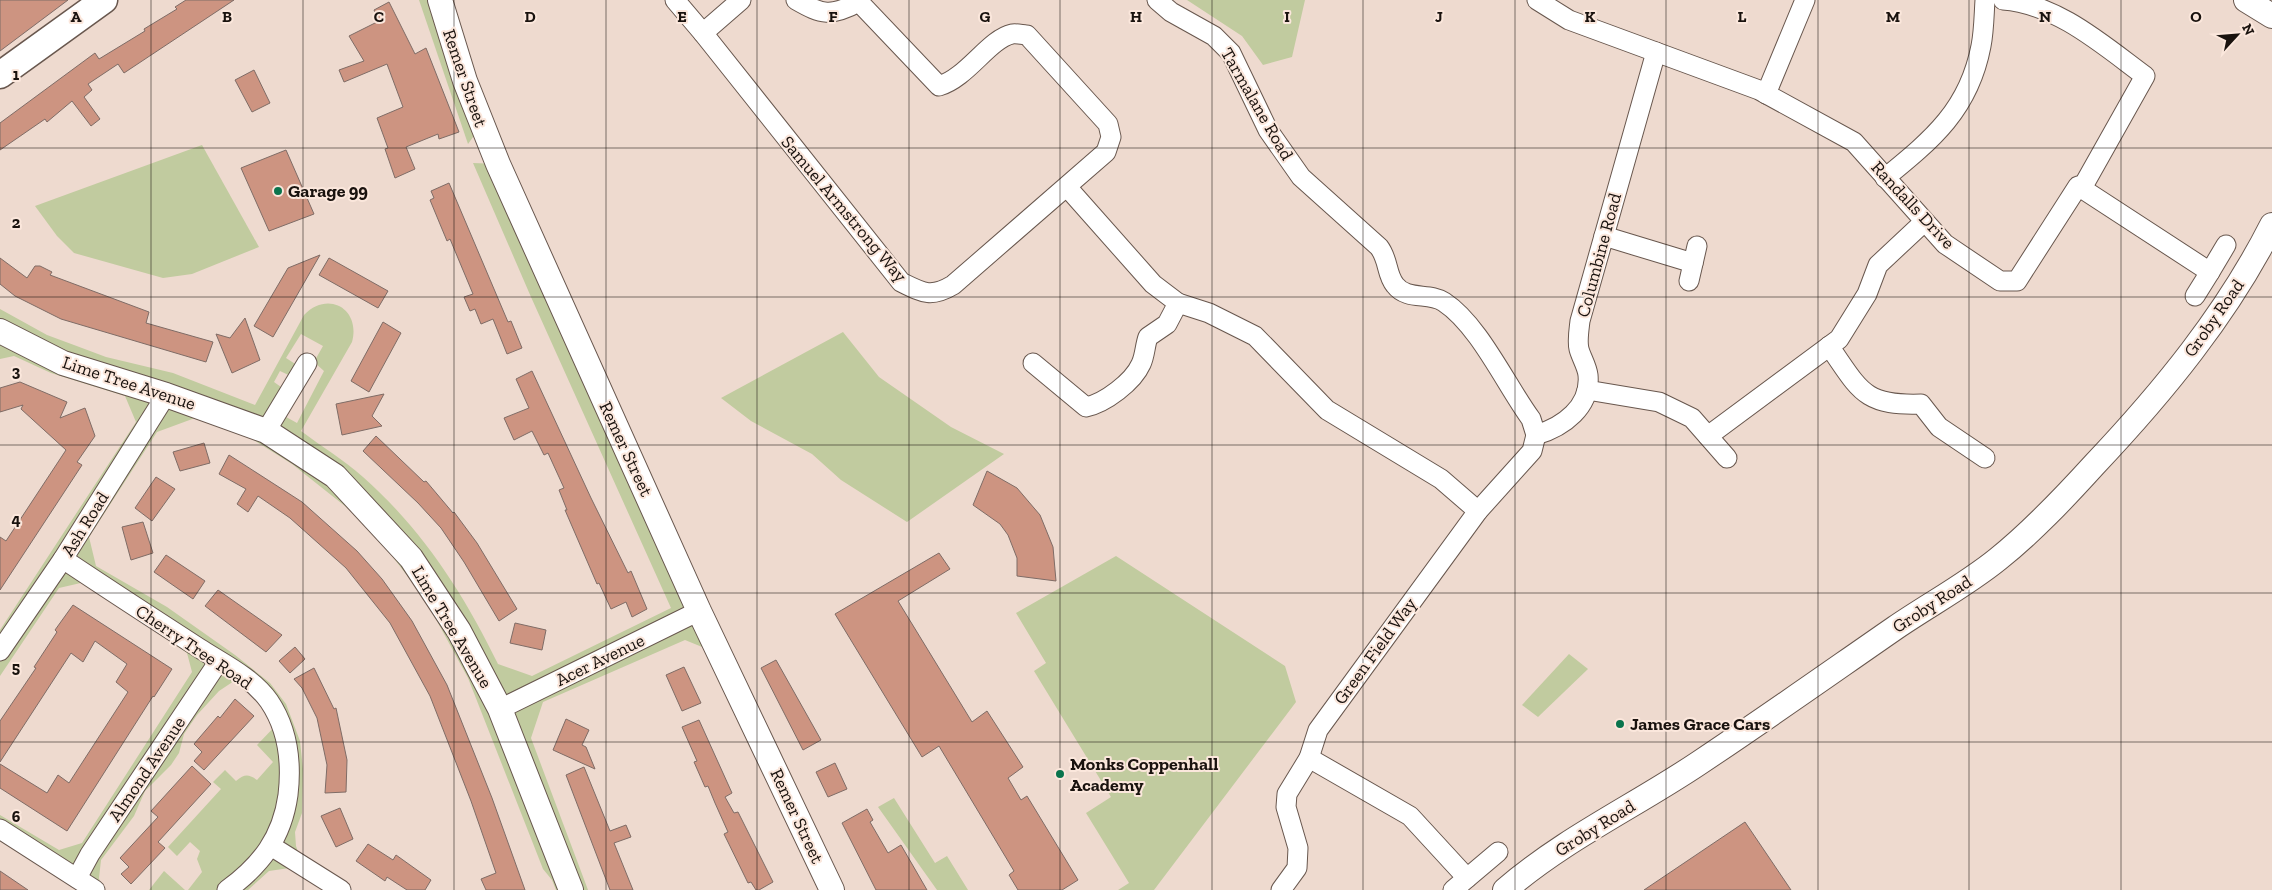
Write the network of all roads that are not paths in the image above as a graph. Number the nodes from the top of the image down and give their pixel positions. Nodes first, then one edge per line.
1 (104, 0) edge
2 (440, 0) edge
3 (675, 0) edge
4 (741, 0) edge
5 (796, 0) edge
6 (1157, 0) edge
7 (1538, 0) edge
8 (1805, 0) edge
9 (1985, 0) edge
10 (2003, 0) edge
11 (2246, 0) edge
12 (859, 1) edge
13 (2272, 16) edge
14 (703, 33) junction
15 (1656, 52) junction
16 (0, 75) edge
17 (1766, 94) junction
18 (1885, 178) junction
19 (1066, 187) junction
20 (2082, 188) junction
21 (1924, 222) junction
22 (2272, 225) edge
23 (1604, 236) junction
24 (2226, 245) dead end
25 (1693, 263) dead end
26 (2210, 272) junction
27 (2195, 296) dead end
28 (1178, 303) junction
29 (0, 331) edge
30 (1829, 346) junction
31 (307, 363) dead end
32 (1033, 363) dead end
33 (1587, 390) junction
34 (166, 394) junction
35 (266, 431) junction
36 (1536, 435) junction
37 (1708, 436) junction
38 (1727, 458) dead end
39 (1985, 458) dead end
40 (1478, 511) junction
41 (62, 559) junction
42 (699, 611) junction
43 (0, 651) edge
44 (219, 661) junction
45 (500, 709) junction
46 (1309, 758) junction
47 (0, 830) edge
48 (271, 846) junction
49 (1498, 852) dead end
50 (77, 878) junction
51 (1460, 884) edge
52 (95, 890) edge
53 (227, 890) edge
54 (341, 890) edge
55 (571, 890) edge
56 (832, 890) edge
57 (1281, 890) edge
58 (1504, 890) edge

1 - 16 main road
2 - 42 street, Remer Street
3 - 14 street, Samuel Armstrong Way
4 - 14 street
5 - 12 street
6 - 36 street, Tarmalane Road
7 - 15 street, Randalls Drive
8 - 17 street
9 - 18 street
10 - 20 street
11 - 13 street
12 - 19 street, Samuel Armstrong Way
14 - 19 street, Samuel Armstrong Way
15 - 17 street, Randalls Drive
15 - 23 street, Columbine Road
17 - 18 street, Randalls Drive
18 - 21 street, Randalls Drive
19 - 28 street
20 - 21 street, Randalls Drive
20 - 26 street
21 - 30 street
22 - 58 street, Groby Road
23 - 25 street
23 - 33 street, Columbine Road
24 - 26 street
26 - 27 street
28 - 32 street
28 - 40 street
29 - 34 street, Lime Tree Avenue
30 - 37 street
30 - 39 street
31 - 35 street
33 - 36 street
33 - 37 street
34 - 35 street, Lime Tree Avenue
34 - 41 street, Ash Road
35 - 45 street, Lime Tree Avenue
36 - 40 street, Green Field Way
37 - 38 street
40 - 46 street, Green Field Way
41 - 43 street, Ash Road
41 - 44 street, Cherry Tree Road
42 - 45 street, Acer Avenue
42 - 56 street, Remer Street
44 - 48 street, Cherry Tree Road
44 - 50 street, Almond Avenue
45 - 55 street, Lime Tree Avenue
46 - 51 street
46 - 57 street, Green Field Way
47 - 50 street
48 - 53 street, Cherry Tree Road
48 - 54 street
49 - 51 street
50 - 52 street

